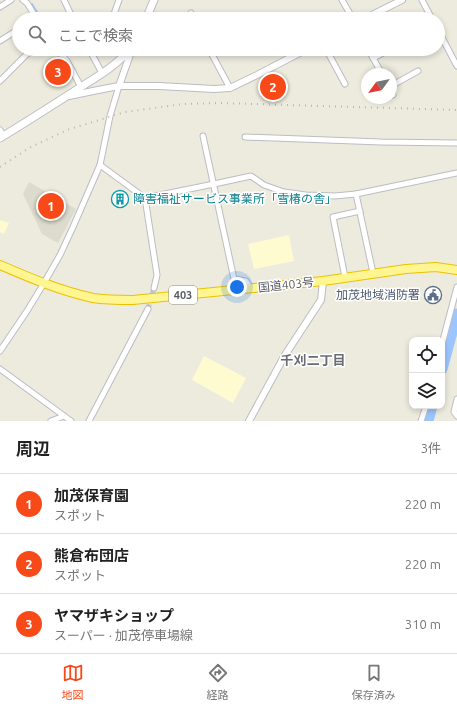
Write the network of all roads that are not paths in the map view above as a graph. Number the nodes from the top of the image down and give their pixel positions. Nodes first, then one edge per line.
1 (11, 0) edge
2 (23, 0) edge
3 (64, 0) edge
4 (119, 0) edge
5 (154, 0) edge
6 (342, 0) edge
7 (402, 0) edge
8 (422, 0) edge
9 (0, 7) edge
10 (33, 12) edge
11 (70, 12) edge
12 (115, 12) edge
13 (149, 12) edge
14 (348, 12) edge
15 (378, 12) edge
16 (428, 12) edge
17 (12, 33) edge
18 (0, 41) edge
19 (445, 43) edge
20 (25, 56) edge
21 (62, 56) edge
22 (93, 56) edge
23 (123, 56) edge
24 (129, 56) edge
25 (213, 56) edge
26 (294, 56) edge
27 (330, 56) edge
28 (377, 56) edge
29 (373, 58) joint
30 (457, 66) edge
31 (379, 68) edge
32 (418, 71) dead end
33 (102, 73) junction
34 (0, 81) edge
35 (397, 83) edge
36 (345, 84) dead end
37 (119, 86) junction
38 (81, 87) junction
39 (230, 88) junction
40 (68, 96) junction
41 (1, 134) edge
42 (203, 136) dead end
43 (245, 138) dead end
44 (457, 143) edge
45 (100, 165) junction
46 (457, 173) edge
47 (214, 184) junction
48 (356, 194) junction
49 (145, 198) junction
50 (360, 211) junction
51 (0, 265) edge
52 (457, 270) edge
53 (373, 273) junction
54 (345, 277) junction
55 (322, 280) junction
56 (44, 283) junction
57 (457, 287) edge
58 (154, 288) tunnel mouth
59 (250, 288) junction
60 (148, 309) tunnel mouth
61 (444, 337) edge
62 (0, 351) edge
63 (0, 369) edge
64 (457, 400) edge
65 (425, 409) edge
66 (64, 416) junction
67 (457, 416) edge
68 (52, 421) edge
69 (71, 421) edge
70 (89, 421) edge
71 (249, 421) edge
72 (422, 421) edge

1 - 9 street
2 - 10 street
3 - 11 street
4 - 12 street
5 - 13 main road
6 - 14 street
7 - 15 street
8 - 16 street
17 - 18 street
19 - 30 street
20 - 34 street
21 - 38 street
22 - 33 street
23 - 33 main road
24 - 37 street
25 - 39 street
26 - 39 street
27 - 36 street
28 - 29 street
29 - 31 street
32 - 35 street
33 - 38 main road
37 - 39 street
37 - 40 street
37 - 45 street
38 - 40 main road
40 - 41 main road
42 - 47 street
43 - 44 street
45 - 49 street
45 - 56 street
46 - 48 street
47 - 48 street
47 - 49 street
47 - 59 street
48 - 50 street
49 - 58 street
50 - 53 street
50 - 54 street
51 - 56 highway, 国道403号 / 403
52 - 53 highway, 国道403号 / 403
53 - 54 highway, 国道403号 / 403
54 - 55 highway, 国道403号 / 403
55 - 59 highway, 国道403号 / 403
55 - 71 street
56 - 59 highway, 国道403号 / 403
56 - 62 street
57 - 61 street
60 - 70 street
63 - 66 street
64 - 67 street
65 - 72 street
66 - 68 street
66 - 69 street

